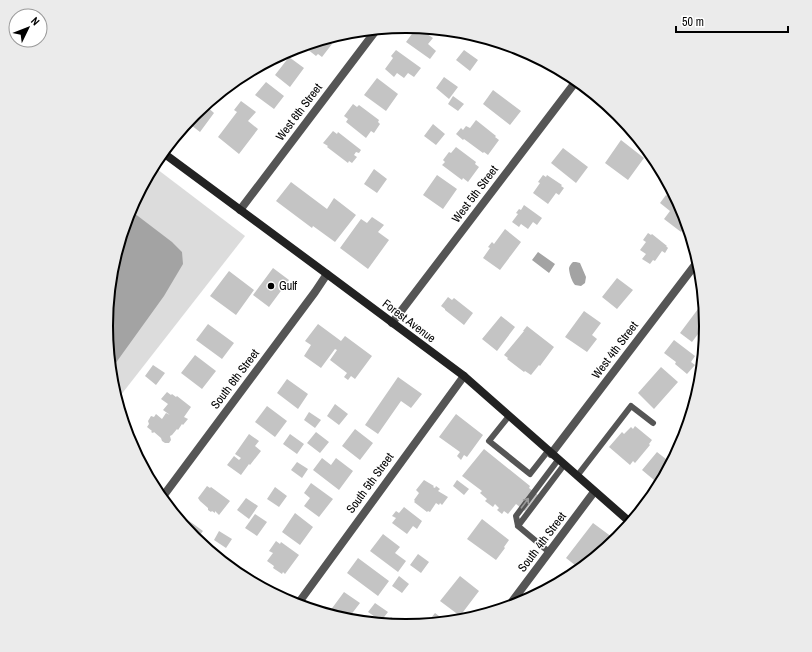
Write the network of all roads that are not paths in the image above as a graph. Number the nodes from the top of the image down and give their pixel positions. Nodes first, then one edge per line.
1 (372, 36) edge
2 (573, 85) edge
3 (168, 156) edge
4 (240, 210) junction
5 (693, 268) edge
6 (327, 274) junction
7 (392, 323) junction
8 (464, 376) junction
9 (509, 416) junction
10 (653, 423) dead end
11 (550, 452) junction
12 (561, 462) junction
13 (577, 476) junction
14 (594, 492) junction
15 (165, 493) edge
16 (626, 519) edge
17 (549, 552) junction
18 (515, 598) edge
19 (301, 599) edge

1 - 4 street, West 6th Street
2 - 7 street, West 5th Street
3 - 4 main road, Forest Avenue
4 - 6 main road, Forest Avenue
5 - 11 street, West 4th Street
6 - 7 main road, Forest Avenue
6 - 15 street, South 6th Street
7 - 8 main road, Forest Avenue
8 - 9 main road, Forest Avenue
8 - 19 street, South 5th Street
9 - 11 main road, Forest Avenue
9 - 11 lane
10 - 13 lane
11 - 12 main road, Forest Avenue
12 - 13 main road, Forest Avenue
17 -> 12 lane
13 - 14 main road, Forest Avenue
14 - 16 main road, Forest Avenue
14 - 17 street, South 4th Street
17 - 18 street, South 4th Street

